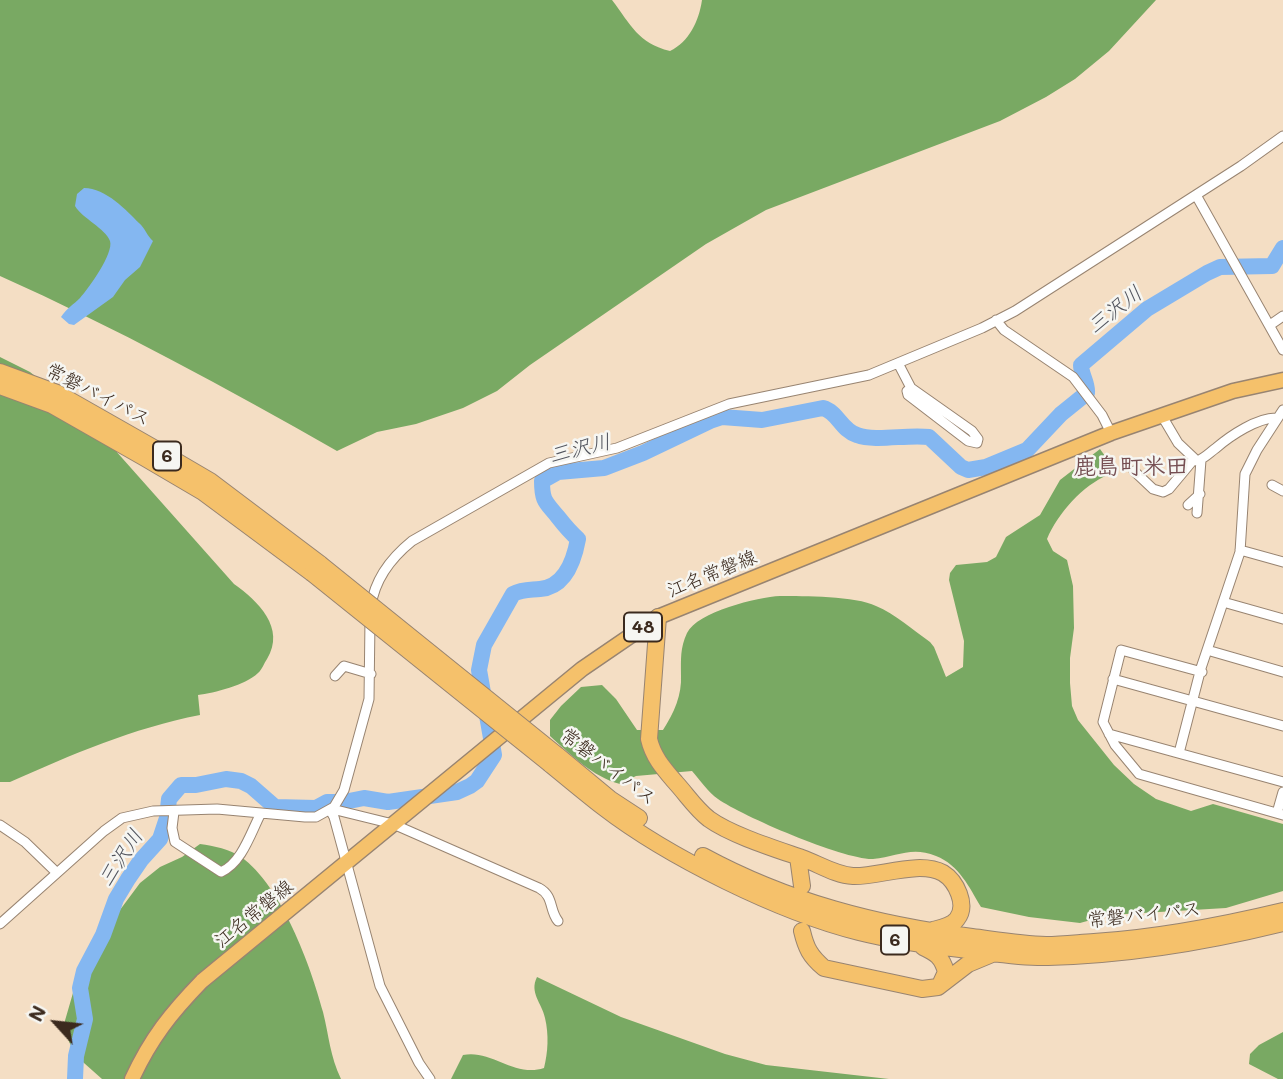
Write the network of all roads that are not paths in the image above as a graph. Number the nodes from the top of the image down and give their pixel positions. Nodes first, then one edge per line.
1 (1283, 136) edge
2 (1195, 195) junction
3 (1283, 316) edge
4 (996, 320) junction
5 (1270, 325) junction
6 (1283, 350) edge
7 (898, 363) junction
8 (0, 372) edge
9 (1283, 380) edge
10 (0, 386) edge
11 (911, 388) junction
12 (1280, 414) edge
13 (1162, 416) junction
14 (1111, 433) junction
15 (1197, 460) junction
16 (1134, 471) dead end
17 (1272, 485) dead end
18 (1283, 491) edge
19 (1200, 494) junction
20 (1188, 505) dead end
21 (1197, 513) dead end
22 (1240, 550) junction
23 (1283, 562) edge
24 (316, 568) junction
25 (1223, 602) junction
26 (658, 617) junction
27 (1283, 619) edge
28 (1207, 650) junction
29 (1202, 672) junction
30 (1283, 672) edge
31 (371, 674) junction
32 (335, 676) dead end
33 (1114, 679) junction
34 (1194, 701) junction
35 (1283, 726) edge
36 (1109, 734) junction
37 (1180, 753) junction
38 (1283, 782) edge
39 (1283, 792) edge
40 (331, 810) junction
41 (174, 812) junction
42 (261, 813) junction
43 (1280, 814) edge
44 (393, 824) junction
45 (0, 825) edge
46 (798, 857) junction
47 (346, 864) junction
48 (57, 872) junction
49 (802, 886) dead end
50 (961, 910) junction
51 (1283, 911) edge
52 (1, 920) edge
53 (558, 921) dead end
54 (1283, 923) edge
55 (802, 930) dead end
56 (923, 938) junction
57 (995, 947) junction
58 (938, 987) junction
59 (132, 1079) edge
60 (430, 1079) edge

1 - 2 street
2 - 4 street
2 - 5 street
3 - 5 street
4 - 7 street
4 - 14 street
5 - 6 street
7 - 11 street
7 - 31 street
8 - 24 highway, 常磐バイパス / 6
9 - 13 main road, 江名常磐線 / 48
10 - 24 highway, 常磐バイパス / 6
11 - 11 street
12 - 15 street
12 - 22 street
13 - 14 main road, 江名常磐線 / 48
13 - 15 street
14 - 26 main road, 江名常磐線 / 48
15 - 16 street
15 - 19 street
17 - 18 street
19 - 20 street
19 - 21 street
22 - 23 street
22 - 25 street
24 - 56 highway, 常磐バイパス / 6, bridge
25 - 27 street
25 - 28 street
26 - 44 main road, 江名常磐線 / 48
26 - 46 highway
28 - 29 street
28 - 30 street
29 - 33 street
29 - 34 street
31 - 32 street
31 - 40 street
33 - 34 street
33 - 36 street
34 - 35 street
34 - 37 street
36 - 37 street
36 - 43 street
37 - 38 street
39 - 43 street
40 - 42 street
40 - 44 street
40 - 47 street
41 - 42 street
41 - 42 street
41 - 48 street
44 - 47 main road, 江名常磐線 / 48
44 - 53 street
45 - 48 street
46 - 49 highway
46 - 50 highway
47 - 59 main road, 江名常磐線 / 48
47 - 60 street
48 - 52 street
50 - 56 highway
50 - 57 highway
51 - 57 highway, 常磐バイパス / 6
54 - 57 highway, 常磐バイパス / 6
55 - 58 highway
56 - 57 highway, 常磐バイパス / 6
56 - 58 highway
57 - 58 highway

